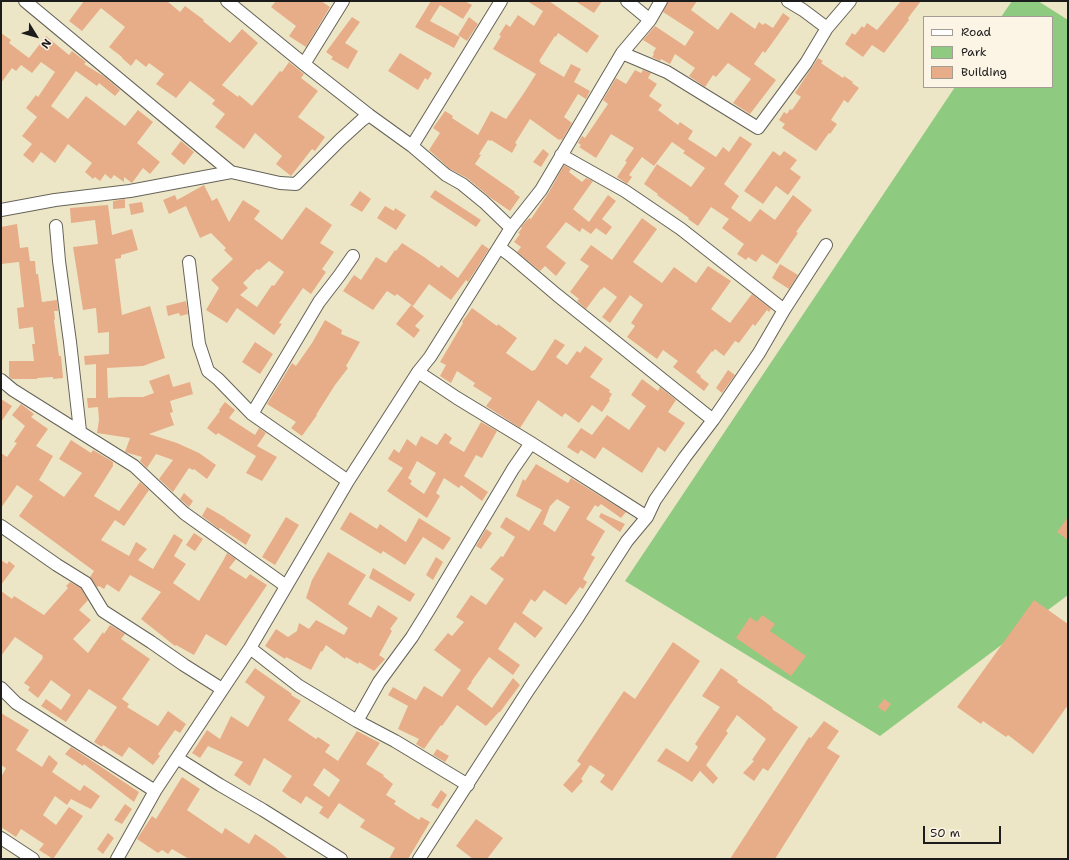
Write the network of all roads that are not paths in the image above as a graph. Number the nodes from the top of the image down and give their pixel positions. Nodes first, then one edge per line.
1 (25, 1) edge
2 (227, 1) edge
3 (343, 1) edge
4 (501, 1) edge
5 (627, 1) edge
6 (660, 1) edge
7 (788, 1) edge
8 (850, 1) edge
9 (650, 20) junction
10 (827, 28) junction
11 (622, 53) junction
12 (304, 64) junction
13 (369, 115) junction
14 (412, 146) junction
15 (561, 154) junction
16 (231, 172) junction
17 (1, 210) edge
18 (56, 226) dead end
19 (511, 228) junction
20 (826, 245) dead end
21 (499, 247) junction
22 (353, 256) dead end
23 (189, 262) dead end
24 (784, 310) junction
25 (418, 372) junction
26 (1, 380) edge
27 (252, 414) junction
28 (713, 420) junction
29 (80, 431) junction
30 (531, 443) junction
31 (348, 481) junction
32 (647, 517) junction
33 (1, 526) edge
34 (286, 586) junction
35 (250, 648) junction
36 (1, 688) edge
37 (222, 689) junction
38 (357, 722) junction
39 (177, 758) junction
40 (468, 785) junction
41 (155, 791) junction
42 (1, 838) edge
43 (33, 859) edge
44 (116, 859) edge
45 (341, 859) edge
46 (420, 859) edge

1 - 16 street
2 - 12 street
3 - 12 street
4 - 14 street
5 - 9 street
6 - 9 street
7 - 10 street
8 - 10 street
9 - 11 street
10 - 11 street
11 - 15 street
12 - 13 street
13 - 14 street
13 - 16 street
14 - 19 street
15 - 19 street
15 - 24 street
16 - 17 street
18 - 29 street
19 - 21 street
20 - 24 street
21 - 25 street
21 - 28 street
22 - 27 street
23 - 27 street
24 - 28 street
25 - 30 street
25 - 31 street
26 - 29 street
27 - 31 street
28 - 32 street
29 - 34 street
30 - 32 street
30 - 38 street
31 - 34 street
32 - 40 street
33 - 37 street
34 - 35 street
35 - 37 street
35 - 38 street
36 - 41 street
37 - 39 street
38 - 40 street
39 - 41 street
39 - 45 street
40 - 46 street
41 - 44 street
42 - 43 street

